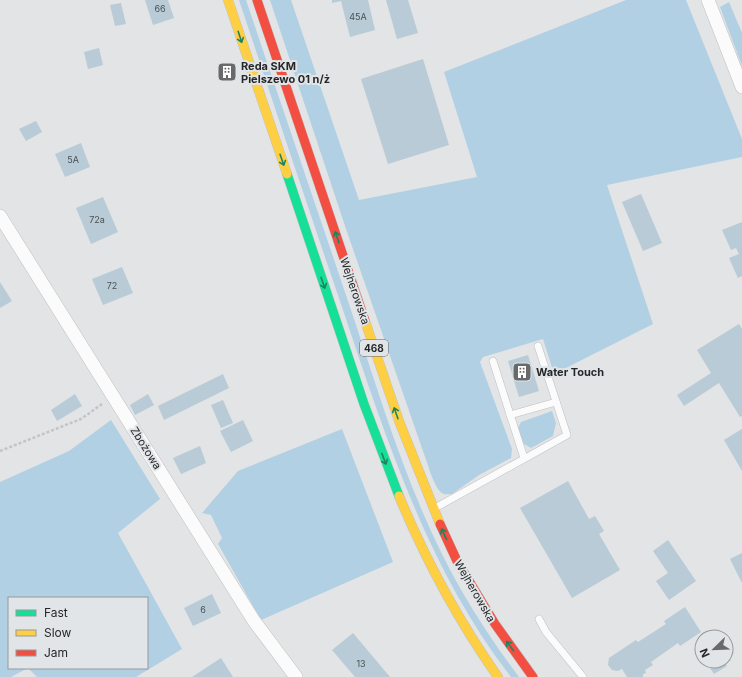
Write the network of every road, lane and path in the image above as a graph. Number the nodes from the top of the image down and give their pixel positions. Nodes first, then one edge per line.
1 (228, 0) edge
2 (257, 0) edge
3 (708, 0) edge
4 (742, 87) edge
5 (2, 222) edge
6 (538, 346) dead end
7 (493, 361) dead end
8 (114, 396) junction
9 (556, 402) junction
10 (510, 415) junction
11 (0, 451) edge
12 (524, 458) junction
13 (433, 509) junction
14 (539, 619) dead end
15 (296, 677) edge
16 (498, 677) edge
17 (533, 677) edge
18 (583, 677) edge

1 -> 16 main road, 468
13 -> 2 main road, Wejherowska / 468
3 - 4 street
5 - 8 street, Zbożowa
6 - 9 lane
7 - 10 lane
8 - 11 path
8 - 15 street, Zbożowa
9 - 10 lane
9 - 12 lane
10 - 12 lane
12 - 13 lane
17 -> 13 main road, Wejherowska / 468
14 - 18 lane

